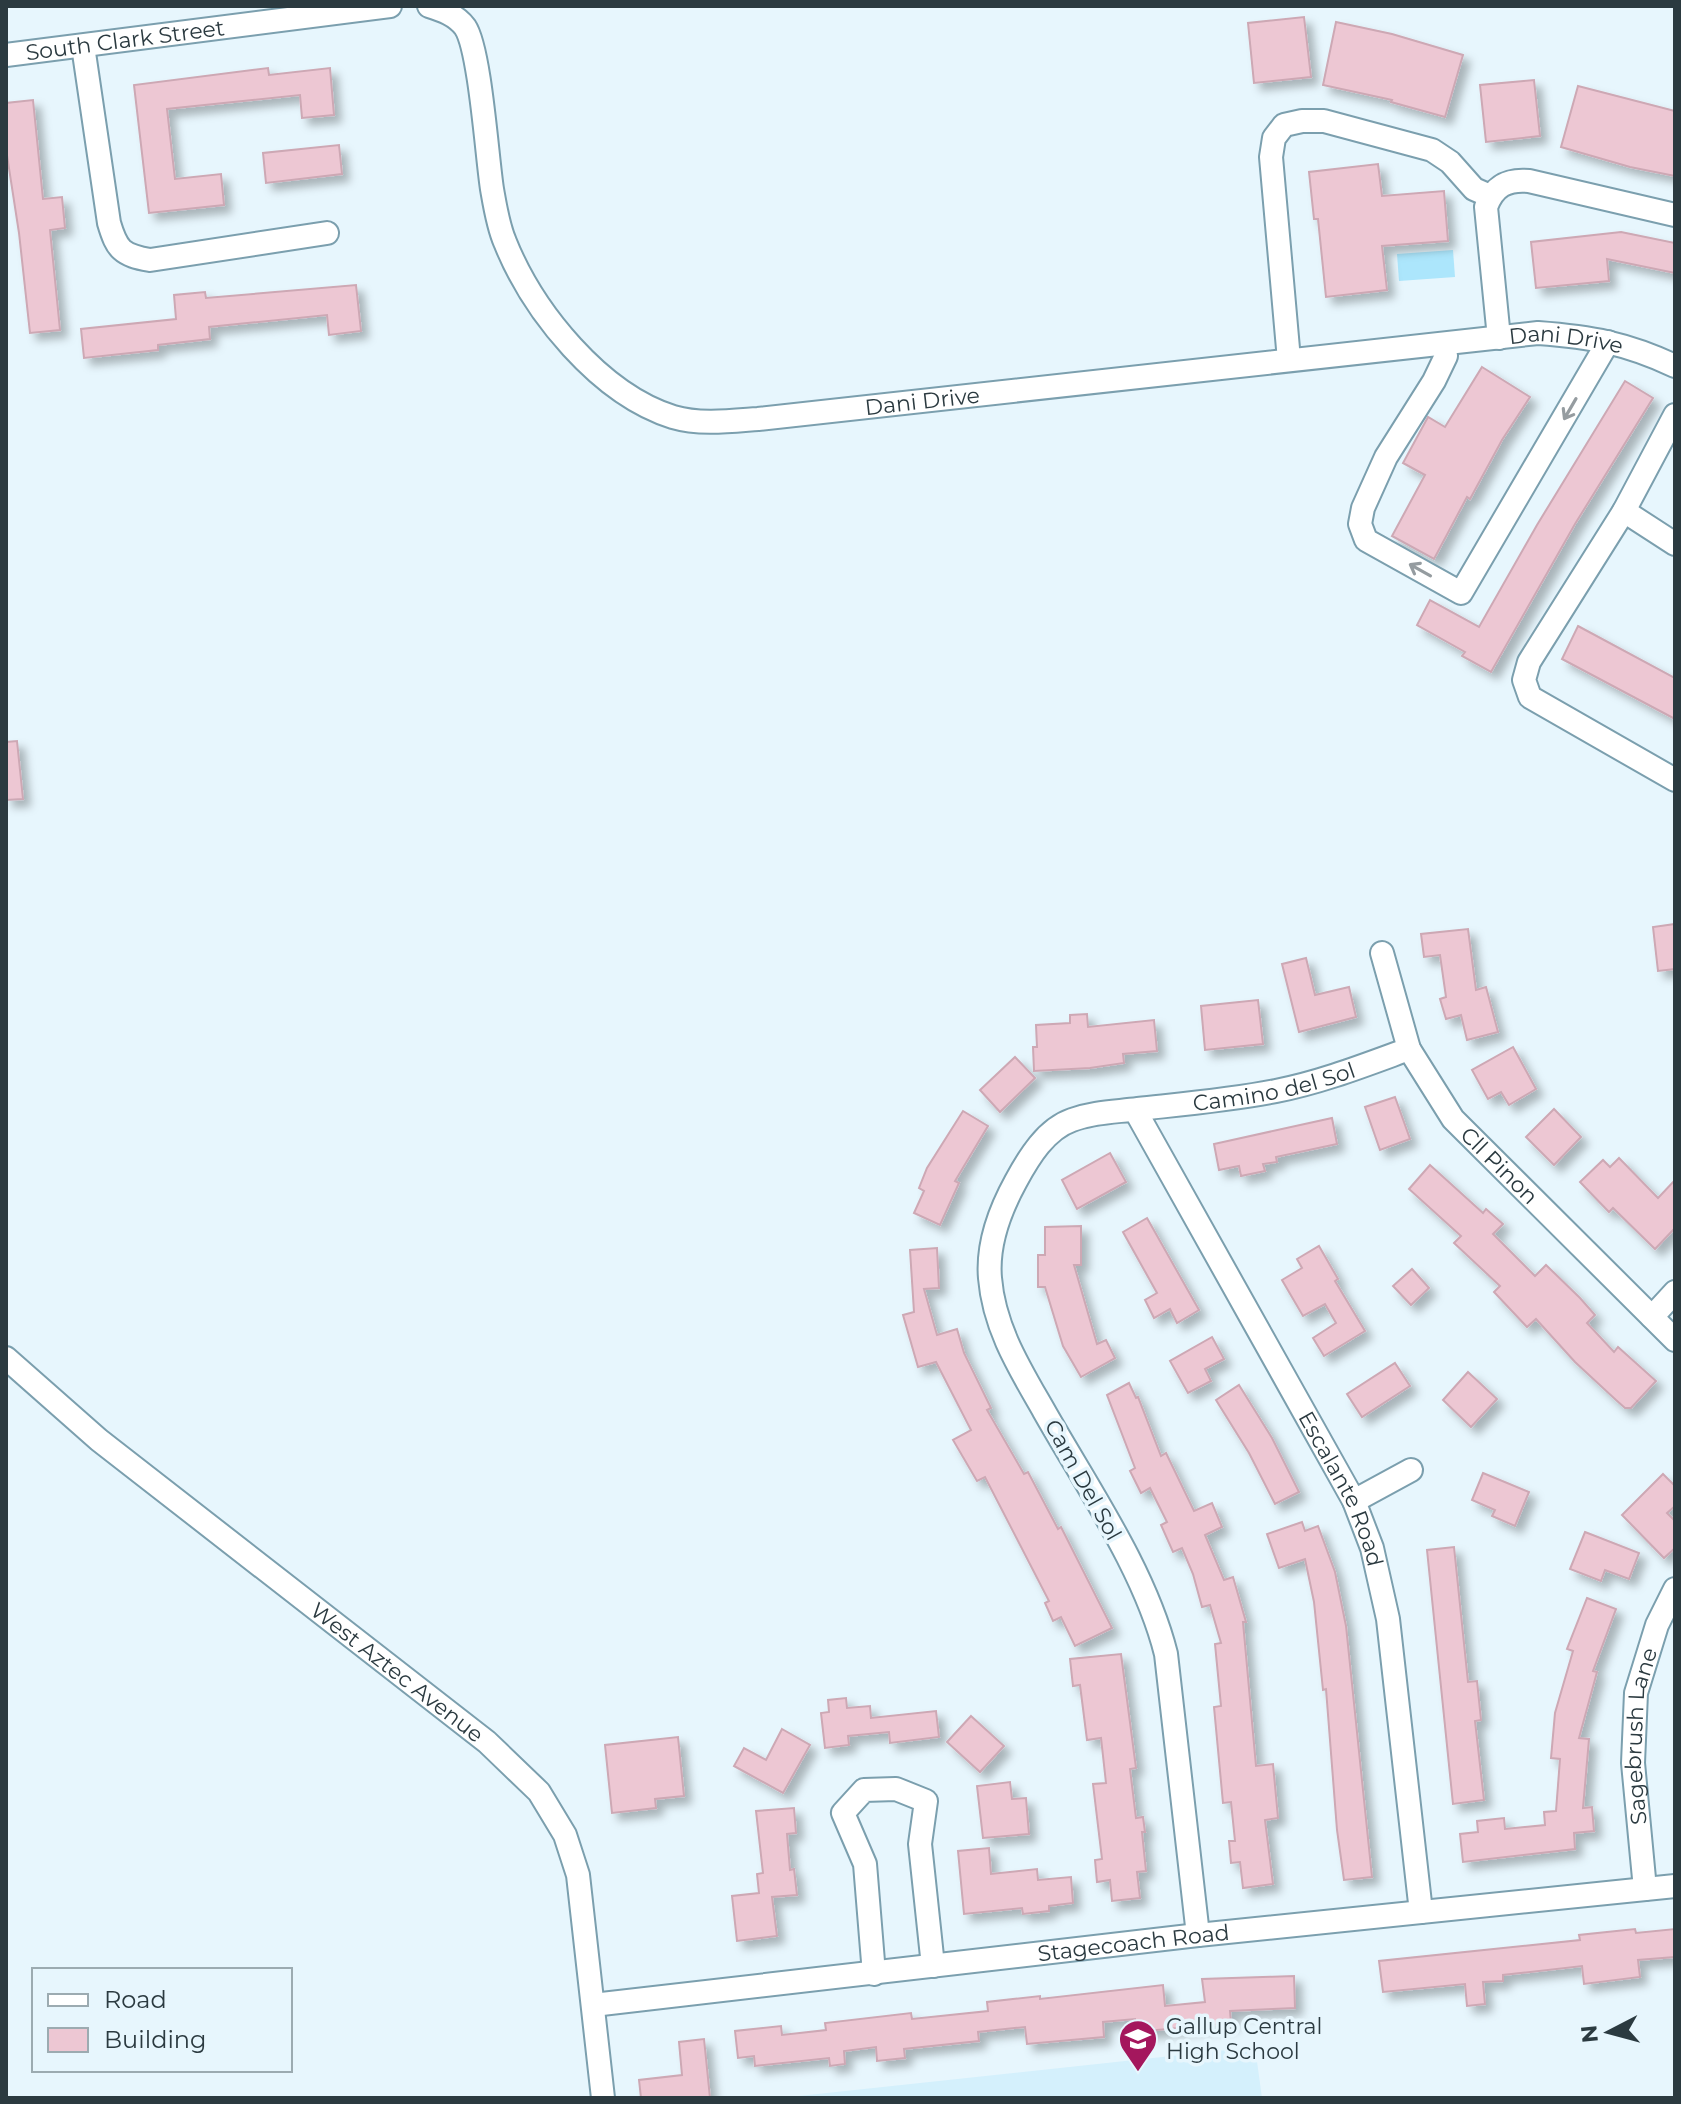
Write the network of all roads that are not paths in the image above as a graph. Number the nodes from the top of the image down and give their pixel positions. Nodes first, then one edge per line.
1 (390, 6) edge
2 (429, 6) edge
3 (83, 46) junction
4 (6, 55) edge
5 (1490, 196) junction
6 (1675, 215) edge
7 (327, 233) dead end
8 (1499, 338) junction
9 (1608, 342) junction
10 (1443, 344) junction
11 (1289, 360) junction
12 (1674, 363) edge
13 (1675, 415) edge
14 (1624, 511) junction
15 (1675, 544) edge
16 (1675, 780) edge
17 (1382, 953) dead end
18 (1409, 1049) junction
19 (1135, 1110) junction
20 (1675, 1292) edge
21 (1652, 1317) junction
22 (1675, 1340) edge
23 (6, 1358) edge
24 (1411, 1470) dead end
25 (1354, 1501) junction
26 (1675, 1589) edge
27 (1675, 1886) edge
28 (1645, 1889) junction
29 (1421, 1912) junction
30 (1198, 1935) junction
31 (933, 1966) junction
32 (874, 1974) junction
33 (593, 2005) junction
34 (603, 2098) edge

1 - 3 street, South Clark Street
2 - 11 street, Dani Drive
3 - 4 street, South Clark Street
3 - 7 street
5 - 6 street
5 - 8 street
5 - 11 street
8 - 9 street, Dani Drive
8 - 10 street, Dani Drive
9 -> 10 street
9 - 12 street, Dani Drive
10 - 11 street, Dani Drive
13 - 14 street
14 - 15 street
14 - 16 street
17 - 18 street, Cll Pinon
18 - 19 street, Camino del Sol
18 - 21 street, Cll Pinon
19 - 25 street, Escalante Road
19 - 30 street, Cam Del Sol
20 - 21 street
21 - 22 street, Cll Pinon
23 - 33 street, West Aztec Avenue
24 - 25 street
25 - 29 street, Escalante Road
26 - 28 street, Sagebrush Lane
27 - 28 street, Stagecoach Road
28 - 29 street, Stagecoach Road
29 - 30 street, Stagecoach Road
30 - 31 street, Stagecoach Road
31 - 32 street, Stagecoach Road
31 - 32 street
32 - 33 street, Stagecoach Road
33 - 34 street, West Aztec Avenue

